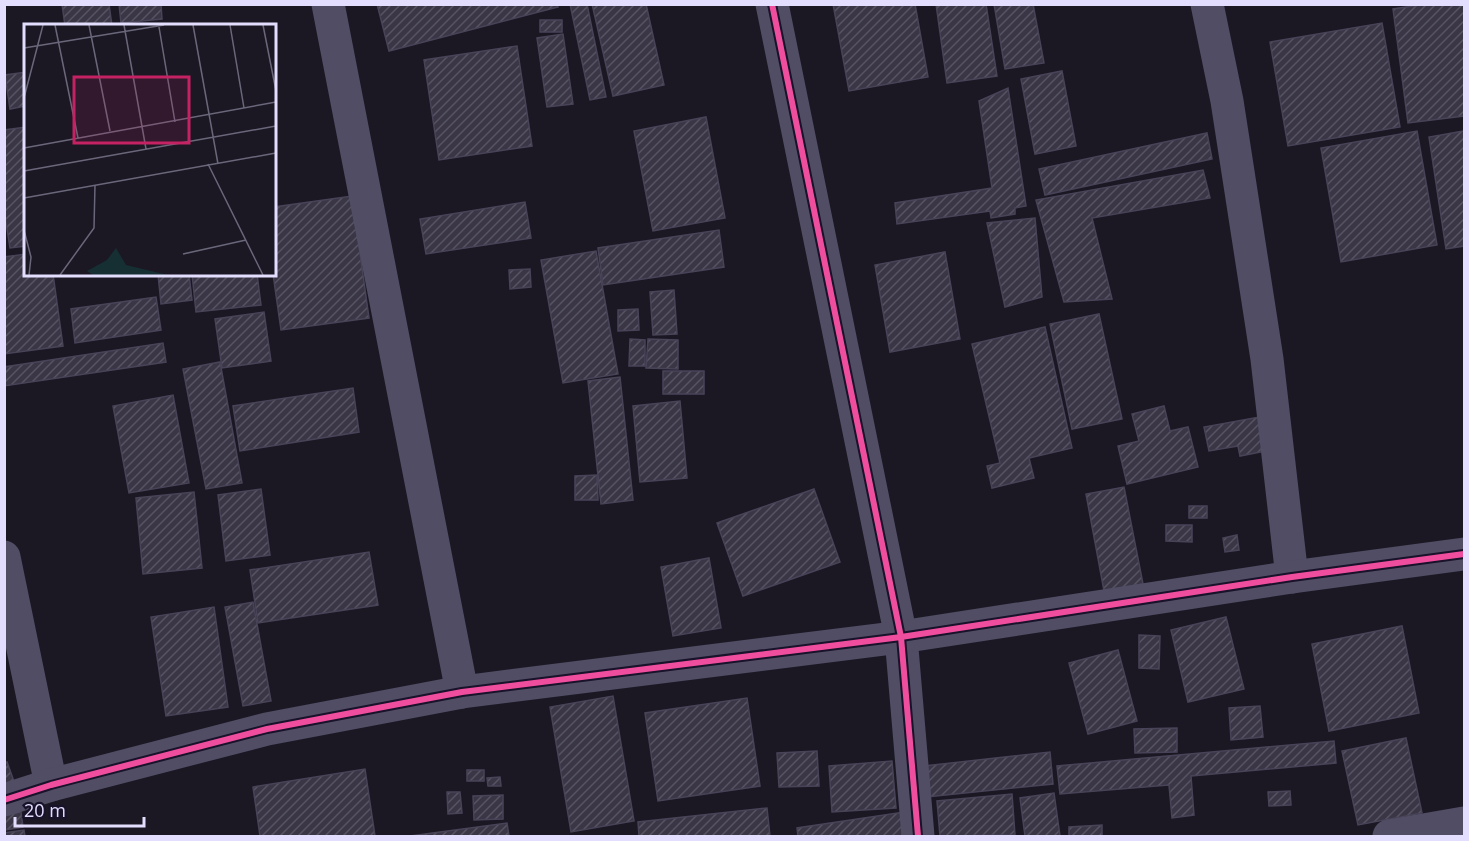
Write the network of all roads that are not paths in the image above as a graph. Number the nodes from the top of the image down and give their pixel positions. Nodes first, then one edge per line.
1 (328, 4) edge
2 (772, 4) edge
3 (1207, 4) edge
4 (1464, 554) edge
5 (4, 557) edge
6 (1292, 578) junction
7 (901, 637) junction
8 (462, 692) junction
9 (51, 785) junction
10 (4, 800) edge
11 (1464, 823) edge
12 (918, 837) edge
13 (1389, 837) edge

1 - 8 street
2 - 7 street
3 - 6 street
4 - 6 street
5 - 9 street
6 - 7 street
7 - 8 street
7 - 12 street
8 - 9 street
9 - 10 street
11 - 13 street

